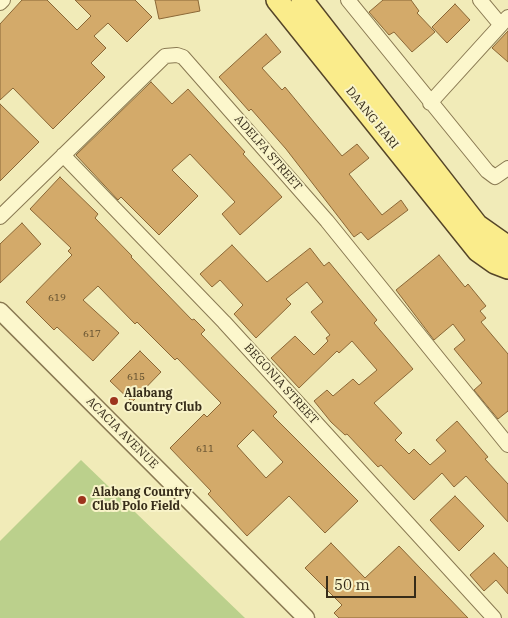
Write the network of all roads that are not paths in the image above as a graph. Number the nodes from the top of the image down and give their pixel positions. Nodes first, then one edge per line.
1 (3, 0) edge
2 (278, 0) edge
3 (303, 0) edge
4 (348, 0) edge
5 (480, 0) edge
6 (0, 3) edge
7 (504, 20) edge
8 (430, 103) junction
9 (63, 155) junction
10 (508, 168) edge
11 (0, 217) edge
12 (472, 230) junction
13 (503, 260) edge
14 (0, 312) edge
15 (0, 321) edge
16 (18, 330) junction
17 (508, 445) edge
18 (306, 618) edge
19 (494, 618) edge

1 - 6 street
2 - 12 main road, DAANG HARI
3 - 12 main road, DAANG HARI
4 - 8 street
5 - 7 street
7 - 8 street
8 - 10 street
9 - 11 street, ADELFA STREET
9 - 17 street, ADELFA STREET
9 - 19 street, BEGONIA STREET
12 - 13 main road
14 - 16 street, ACACIA AVENUE
15 - 16 street
16 - 18 street, ACACIA AVENUE

